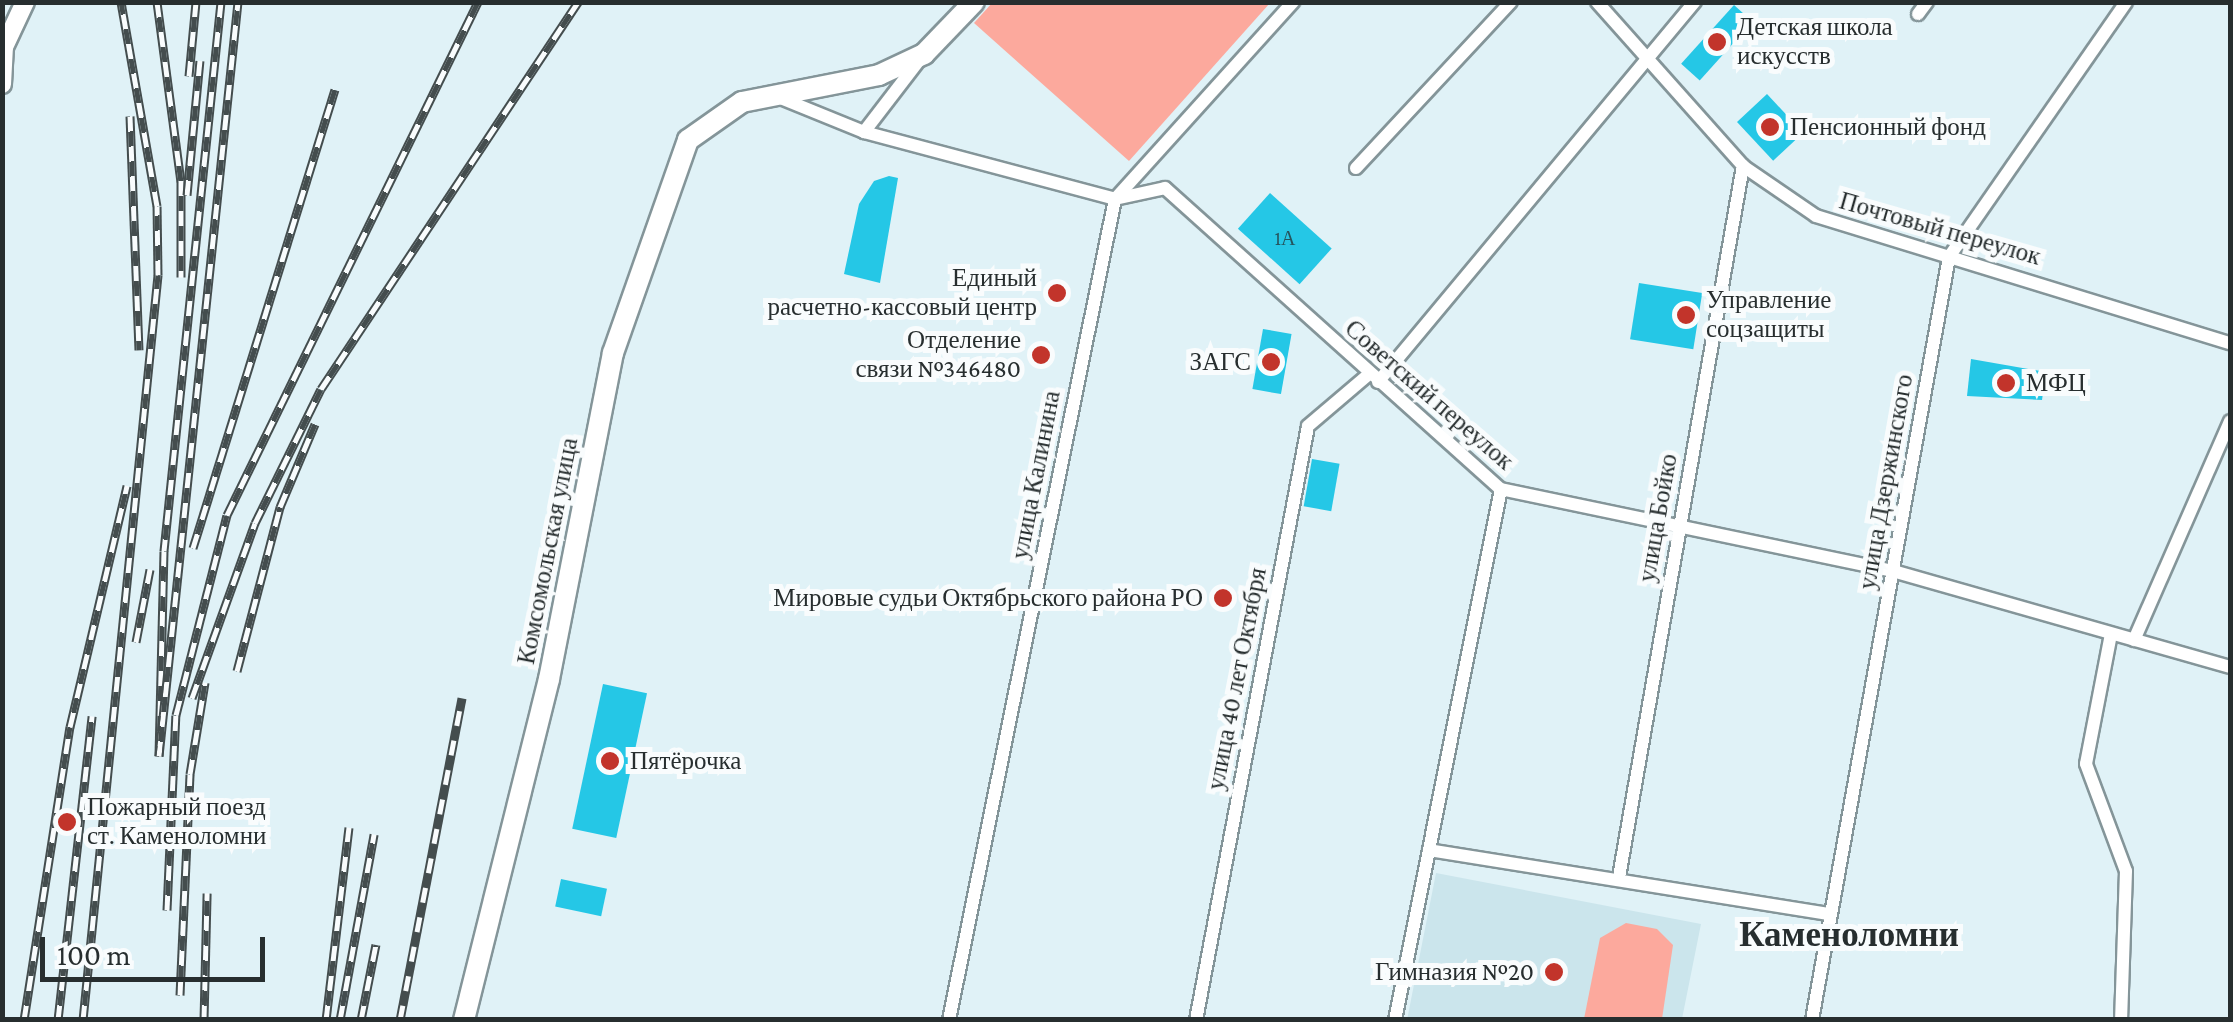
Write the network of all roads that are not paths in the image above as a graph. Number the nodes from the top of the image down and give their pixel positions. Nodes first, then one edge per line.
1 (25, 2) edge
2 (974, 2) edge
3 (1293, 2) edge
4 (1511, 2) edge
5 (1597, 2) edge
6 (1695, 2) edge
7 (2126, 2) edge
8 (1649, 51) junction
9 (924, 54) junction
10 (2, 84) edge
11 (770, 94) junction
12 (864, 132) junction
13 (1743, 166) junction
14 (1356, 168) dead end
15 (1115, 200) junction
16 (1949, 257) junction
17 (2230, 343) edge
18 (1373, 378) junction
19 (2230, 420) edge
20 (1501, 489) junction
21 (1680, 527) junction
22 (1893, 571) junction
23 (2111, 634) junction
24 (2134, 640) junction
25 (2230, 668) edge
26 (1429, 850) junction
27 (1619, 878) junction
28 (1829, 914) junction
29 (464, 1020) edge
30 (950, 1020) edge
31 (1196, 1020) edge
32 (1395, 1020) edge
33 (1812, 1020) edge
34 (2120, 1020) edge

1 - 10 street
2 - 9 main road
3 - 15 street
4 - 14 street
5 - 8 street, Почтовый переулок
6 - 8 street, улица 40 лет Октября
7 - 16 street, улица Дзержинского
8 - 13 street, Почтовый переулок
8 - 18 street, улица 40 лет Октября
9 - 11 main road
9 - 12 street
11 - 12 street, Советский переулок
11 - 29 main road, Комсомольская улица
12 - 15 street, Советский переулок
13 - 16 street, Почтовый переулок
13 - 21 street, улица Бойко
15 - 18 street, Советский переулок
15 - 30 street, улица Калинина
16 - 17 street, Почтовый переулок
16 - 22 street, улица Дзержинского
18 - 20 street, Советский переулок
18 - 31 street, улица 40 лет Октября
19 - 24 street
20 - 21 street, Советский переулок
20 - 26 street
21 - 22 street, Советский переулок
21 - 27 street, улица Бойко
22 - 23 street, Советский переулок
22 - 28 street, улица Дзержинского
23 - 24 street, Советский переулок
23 - 34 street
24 - 25 street, Советский переулок
26 - 27 street
26 - 32 street
27 - 28 street
28 - 33 street, улица Дзержинского

